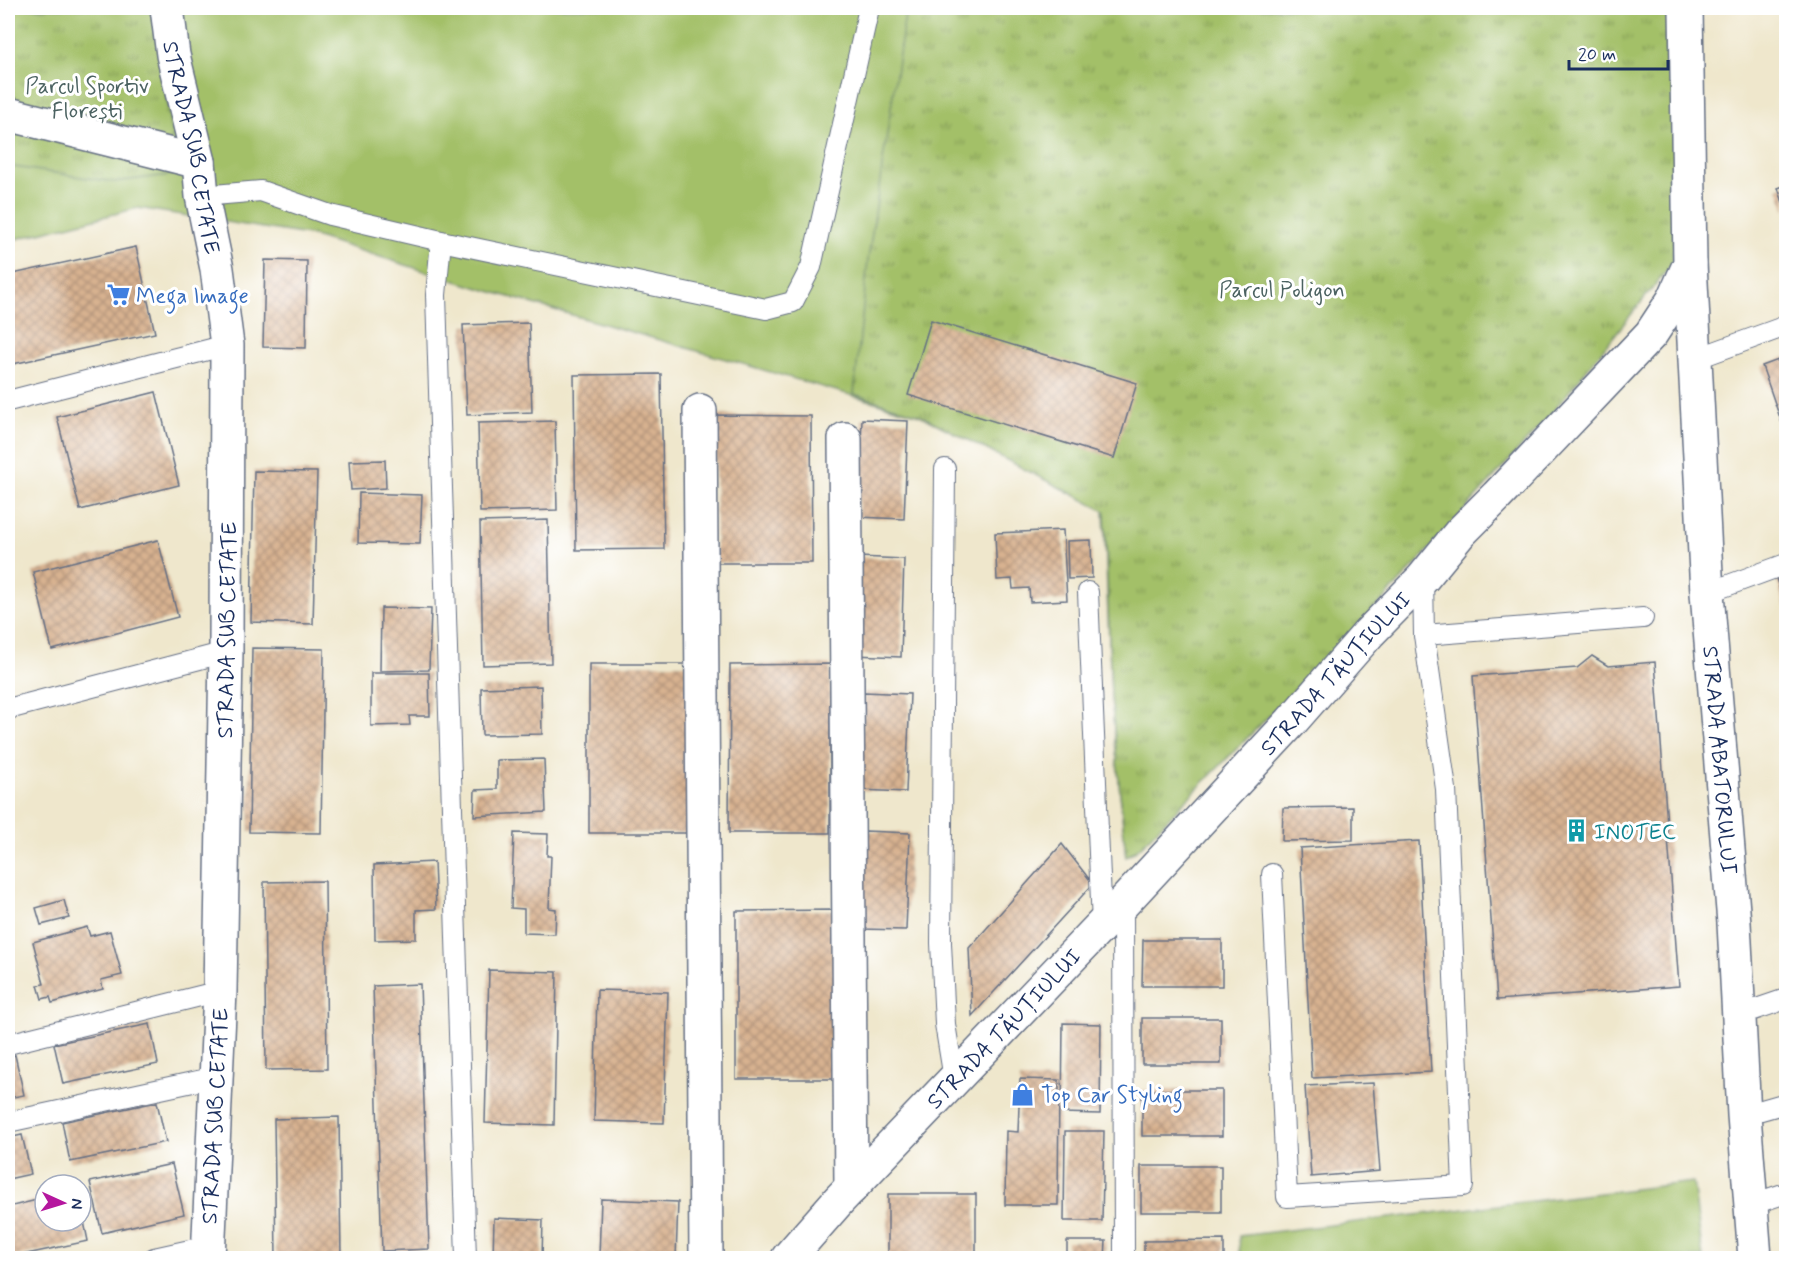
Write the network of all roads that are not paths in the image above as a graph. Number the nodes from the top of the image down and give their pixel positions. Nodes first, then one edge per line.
1 (167, 8) edge
2 (869, 8) edge
3 (1686, 8) edge
4 (8, 114) edge
5 (198, 162) junction
6 (202, 196) junction
7 (441, 241) junction
8 (1690, 262) junction
9 (1786, 326) edge
10 (227, 345) junction
11 (1695, 359) junction
12 (8, 401) edge
13 (700, 411) dead end
14 (845, 439) dead end
15 (945, 469) dead end
16 (1786, 564) edge
17 (1423, 578) junction
18 (1088, 592) dead end
19 (1707, 593) junction
20 (1643, 618) dead end
21 (1424, 635) junction
22 (226, 652) junction
23 (8, 709) edge
24 (1272, 874) dead end
25 (1112, 914) junction
26 (220, 991) junction
27 (1786, 999) edge
28 (1739, 1015) junction
29 (8, 1044) edge
30 (216, 1077) junction
31 (954, 1079) junction
32 (1786, 1103) edge
33 (1744, 1115) junction
34 (8, 1122) edge
35 (851, 1188) junction
36 (1786, 1192) edge
37 (1752, 1204) junction
38 (208, 1252) edge
39 (154, 1258) edge
40 (466, 1258) edge
41 (706, 1258) edge
42 (788, 1258) edge
43 (1125, 1258) edge
44 (1755, 1258) edge

1 - 5 street, STRADA SUB CETATE
2 - 7 lane
3 - 8 street, STRADA TĂUȚIULUI
4 - 5 street
5 - 6 street, STRADA SUB CETATE
6 - 7 lane
6 - 10 street, STRADA SUB CETATE
7 - 40 lane
8 - 11 street, STRADA ABATORULUI
8 - 17 street, STRADA TĂUȚIULUI
9 - 11 lane
10 - 12 lane
10 - 22 street, STRADA SUB CETATE
11 - 19 street, STRADA ABATORULUI
13 - 41 street
14 - 35 street
15 - 31 lane
16 - 19 lane
17 - 21 lane
17 - 25 street, STRADA TĂUȚIULUI
18 - 25 lane
19 - 28 street, STRADA ABATORULUI
20 - 21 lane
21 - 24 lane
22 - 23 lane
22 - 26 street, STRADA SUB CETATE
25 - 31 street, STRADA TĂUȚIULUI
25 - 43 lane
26 - 29 lane
26 - 30 street, STRADA SUB CETATE
27 - 28 lane
28 - 33 street, STRADA ABATORULUI
30 - 34 lane
30 - 38 street, STRADA SUB CETATE
31 - 35 street, STRADA TĂUȚIULUI
32 - 33 lane
33 - 37 street, STRADA ABATORULUI
35 - 42 street, STRADA TĂUȚIULUI
36 - 37 lane
37 - 44 street, STRADA ABATORULUI
38 - 39 lane

